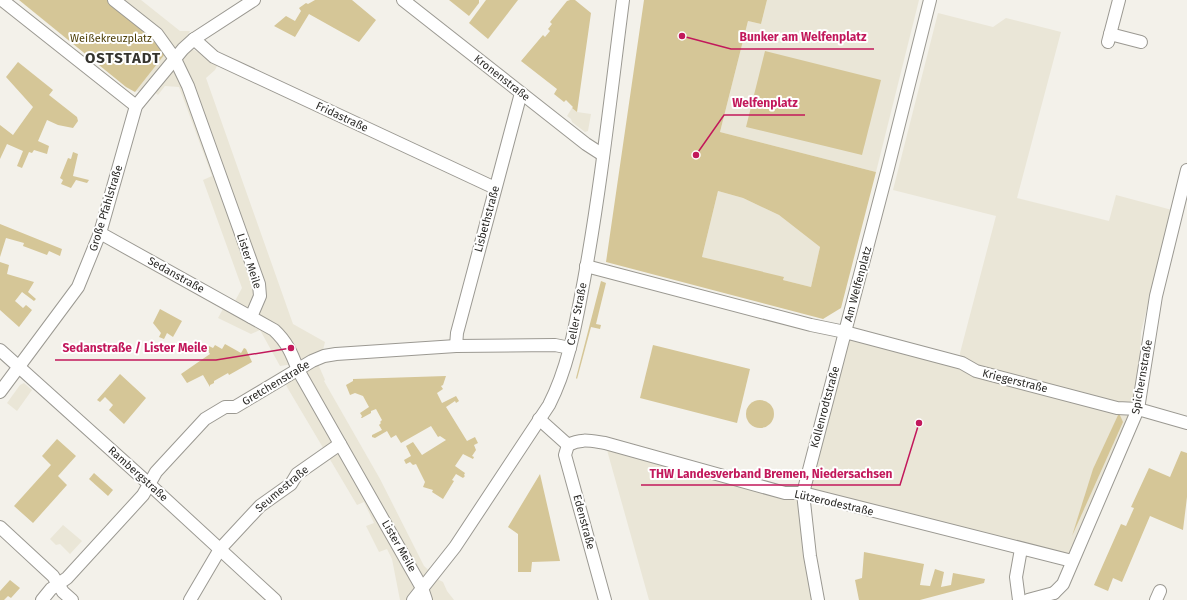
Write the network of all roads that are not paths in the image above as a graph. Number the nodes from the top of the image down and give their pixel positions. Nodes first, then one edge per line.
1 (2, 0) edge
2 (114, 0) edge
3 (254, 0) edge
4 (403, 0) edge
5 (624, 0) edge
6 (930, 0) edge
7 (1119, 0) edge
8 (194, 39) junction
9 (1141, 42) dead end
10 (175, 59) junction
11 (521, 93) junction
12 (136, 106) junction
13 (603, 154) junction
14 (1187, 170) edge
15 (495, 188) junction
16 (100, 233) junction
17 (586, 266) junction
18 (251, 317) junction
19 (845, 332) junction
20 (456, 346) junction
21 (570, 348) junction
22 (0, 350) edge
23 (296, 366) junction
24 (19, 367) junction
25 (0, 392) edge
26 (1138, 410) junction
27 (540, 419) junction
28 (1187, 423) edge
29 (340, 444) junction
30 (568, 445) junction
31 (149, 484) junction
32 (803, 494) junction
33 (0, 527) edge
34 (220, 549) junction
35 (1021, 549) junction
36 (1072, 561) junction
37 (58, 584) junction
38 (422, 588) junction
39 (1058, 597) edge
40 (42, 600) edge
41 (72, 600) edge
42 (190, 600) edge
43 (275, 600) edge
44 (413, 600) edge
45 (426, 600) edge
46 (605, 600) edge
47 (818, 600) edge
48 (1019, 600) edge
49 (1028, 600) edge

1 - 12 street
2 - 10 street, Lister Meile
3 - 8 street, Große Pfahlstraße
4 - 11 street, Kronenstraße
5 - 13 street, Celler Straße
6 - 19 street, Am Welfenplatz
7 - 9 street
8 - 10 street, Große Pfahlstraße
8 - 15 street, Fridastraße
10 - 12 street, Große Pfahlstraße
10 - 18 street, Lister Meile
11 - 13 street, Kronenstraße
11 - 15 street, Lisbethstraße
12 - 16 street, Große Pfahlstraße
13 - 17 street, Celler Straße
14 - 26 street, Spichernstraße
15 - 20 street, Lisbethstraße
16 - 18 street, Sedanstraße
16 - 24 street, Große Pfahlstraße
17 - 19 street, Am Welfenplatz
17 - 21 street, Celler Straße
18 - 23 street, Lister Meile
19 - 26 street, Kriegerstraße
19 - 32 street, Kollenrodtstraße
20 - 21 street, Gretchenstraße
20 - 23 street, Gretchenstraße
21 - 27 street, Celler Straße
22 - 24 street, Rambergstraße
23 - 29 street, Lister Meile
23 - 31 street, Gretchenstraße
24 - 25 street, Große Pfahlstraße
24 - 31 street, Rambergstraße
26 - 28 street, Kriegerstraße
26 - 36 street, Spichernstraße
27 - 30 street
27 - 38 street, Celler Straße
29 - 34 street, Seumestraße
29 - 38 street, Lister Meile
30 - 32 street, Lützerodestraße
30 - 46 street, Edenstraße
31 - 34 street, Rambergstraße
31 - 37 street, Gretchenstraße
32 - 35 street, Lützerodestraße
32 - 47 street, Kollenrodtstraße
33 - 37 street
34 - 42 street, Seumestraße
34 - 43 street, Rambergstraße
35 - 36 street, Lützerodestraße
35 - 48 street
36 - 39 street, Spichernstraße
37 - 40 street, Gretchenstraße
37 - 41 street
38 - 44 street, Celler Straße
38 - 45 street, Lister Meile
39 - 49 street

